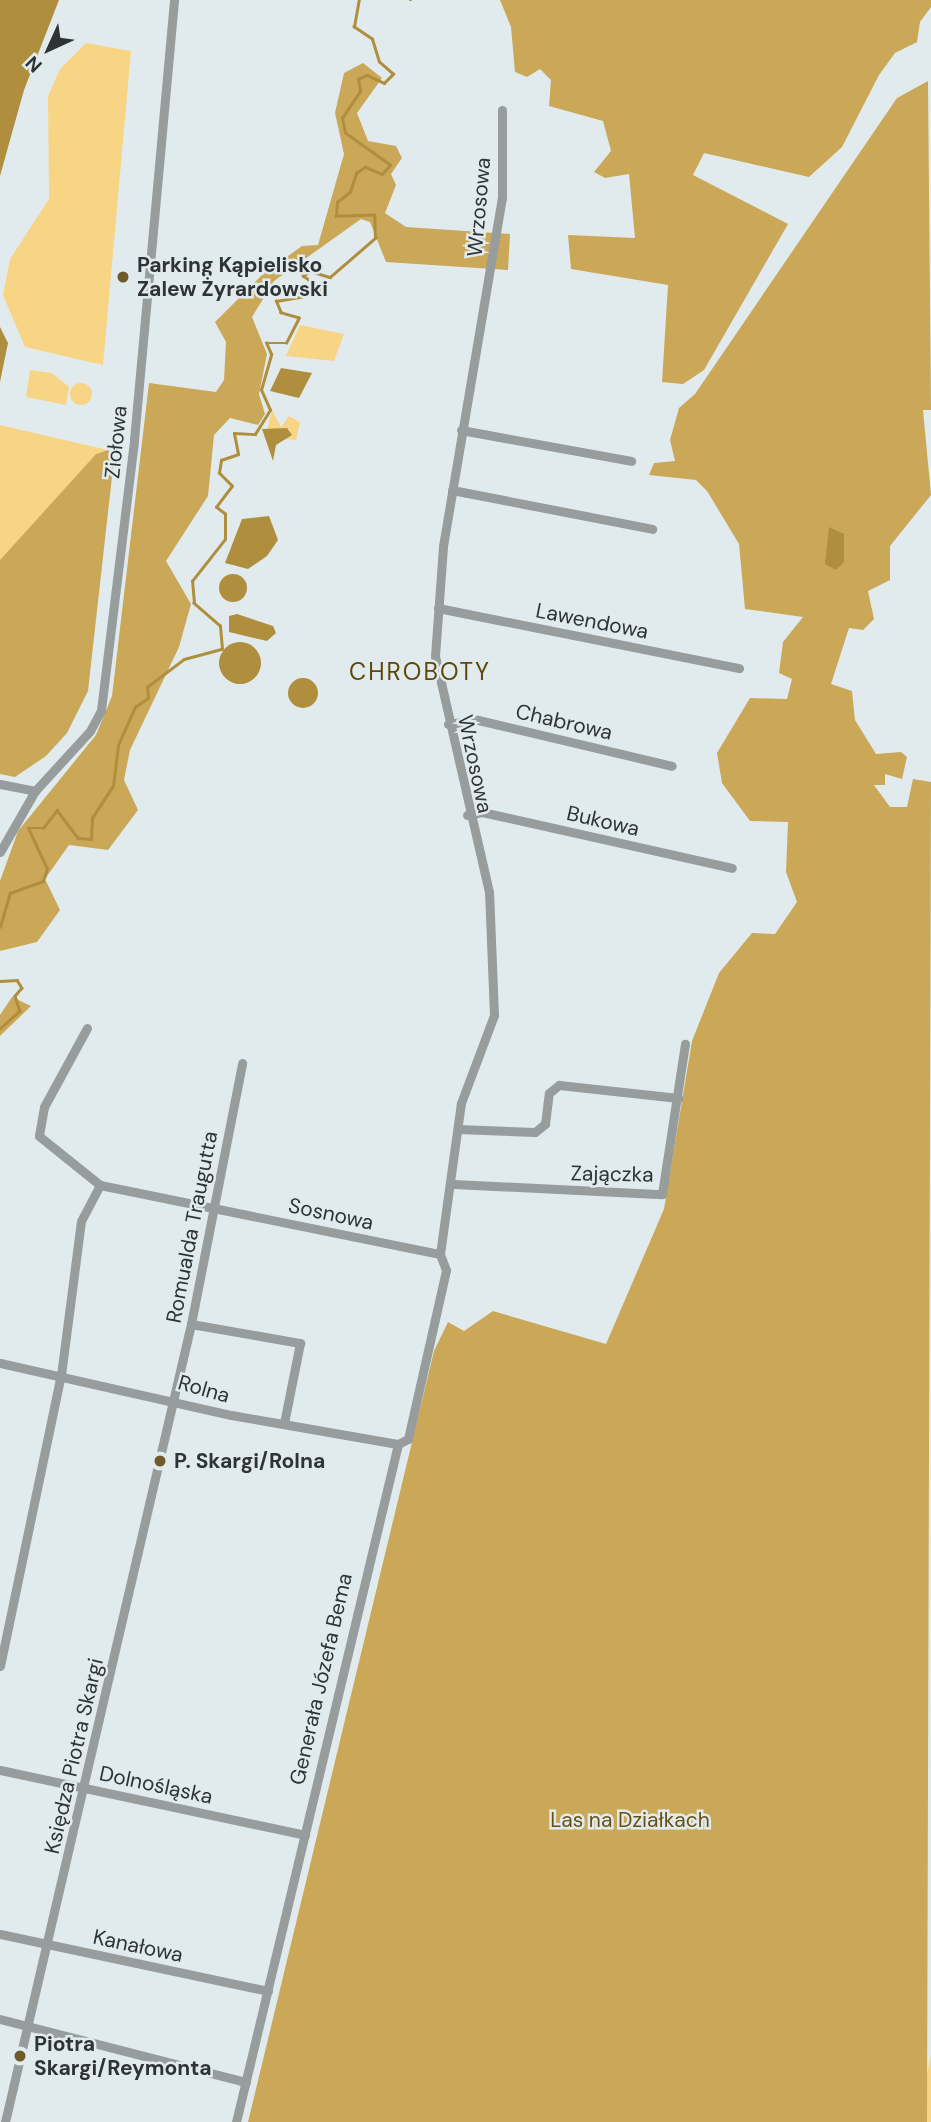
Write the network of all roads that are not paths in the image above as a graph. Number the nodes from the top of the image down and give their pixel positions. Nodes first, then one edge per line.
1 (174, 0) edge
2 (502, 110) dead end
3 (461, 430) junction
4 (631, 461) dead end
5 (452, 490) junction
6 (652, 529) dead end
7 (438, 608) junction
8 (738, 668) dead end
9 (448, 724) junction
10 (672, 766) dead end
11 (0, 783) edge
12 (35, 791) junction
13 (467, 815) junction
14 (0, 852) edge
15 (732, 868) dead end
16 (87, 1028) dead end
17 (685, 1044) dead end
18 (242, 1063) dead end
19 (678, 1098) junction
20 (458, 1129) junction
21 (454, 1184) junction
22 (100, 1185) junction
23 (215, 1208) junction
24 (440, 1254) junction
25 (191, 1324) junction
26 (0, 1363) edge
27 (61, 1375) junction
28 (174, 1398) junction
29 (284, 1423) junction
30 (398, 1444) junction
31 (0, 1666) edge
32 (0, 1770) edge
33 (85, 1788) junction
34 (305, 1835) junction
35 (0, 1934) edge
36 (48, 1944) junction
37 (268, 1991) junction
38 (0, 2019) edge
39 (27, 2025) junction
40 (246, 2082) junction
41 (5, 2122) edge
42 (236, 2122) edge

1 - 12 street, Ziołowa
2 - 3 street, Wrzosowa
3 - 4 street
3 - 5 street, Wrzosowa
5 - 6 street
5 - 7 street, Wrzosowa
7 - 8 street, Lawendowa
7 - 9 street, Wrzosowa
9 - 10 street, Chabrowa
9 - 13 street, Wrzosowa
11 - 12 street
12 - 14 street, Ziołowa
13 - 15 street, Bukowa
13 - 20 street, Wrzosowa
16 - 22 street
17 - 19 street, Zajączka
18 - 23 street, Romualda Traugutta
19 - 20 street
19 - 21 street, Zajączka
20 - 21 street, Wrzosowa
21 - 24 street, Wrzosowa
22 - 23 street, Sosnowa
22 - 27 street
23 - 24 street, Sosnowa
23 - 25 street, Romualda Traugutta
24 - 30 street, Generała Józefa Bema
25 - 28 street, Romualda Traugutta
25 - 29 street
26 - 27 street, Rolna
27 - 28 street, Rolna
27 - 31 street
28 - 29 street, Rolna
28 - 33 street, Księdza Piotra Skargi
29 - 30 street, Rolna
30 - 34 street, Generała Józefa Bema
32 - 33 street, Dolnośląska
33 - 34 street, Dolnośląska
33 - 36 street, Księdza Piotra Skargi
34 - 37 street, Generała Józefa Bema
35 - 36 street, Kanałowa
36 - 37 street, Kanałowa
36 - 39 street, Księdza Piotra Skargi
37 - 40 street, Generała Józefa Bema
38 - 39 street
39 - 40 street
39 - 41 street, Księdza Piotra Skargi
40 - 42 street, Generała Józefa Bema

